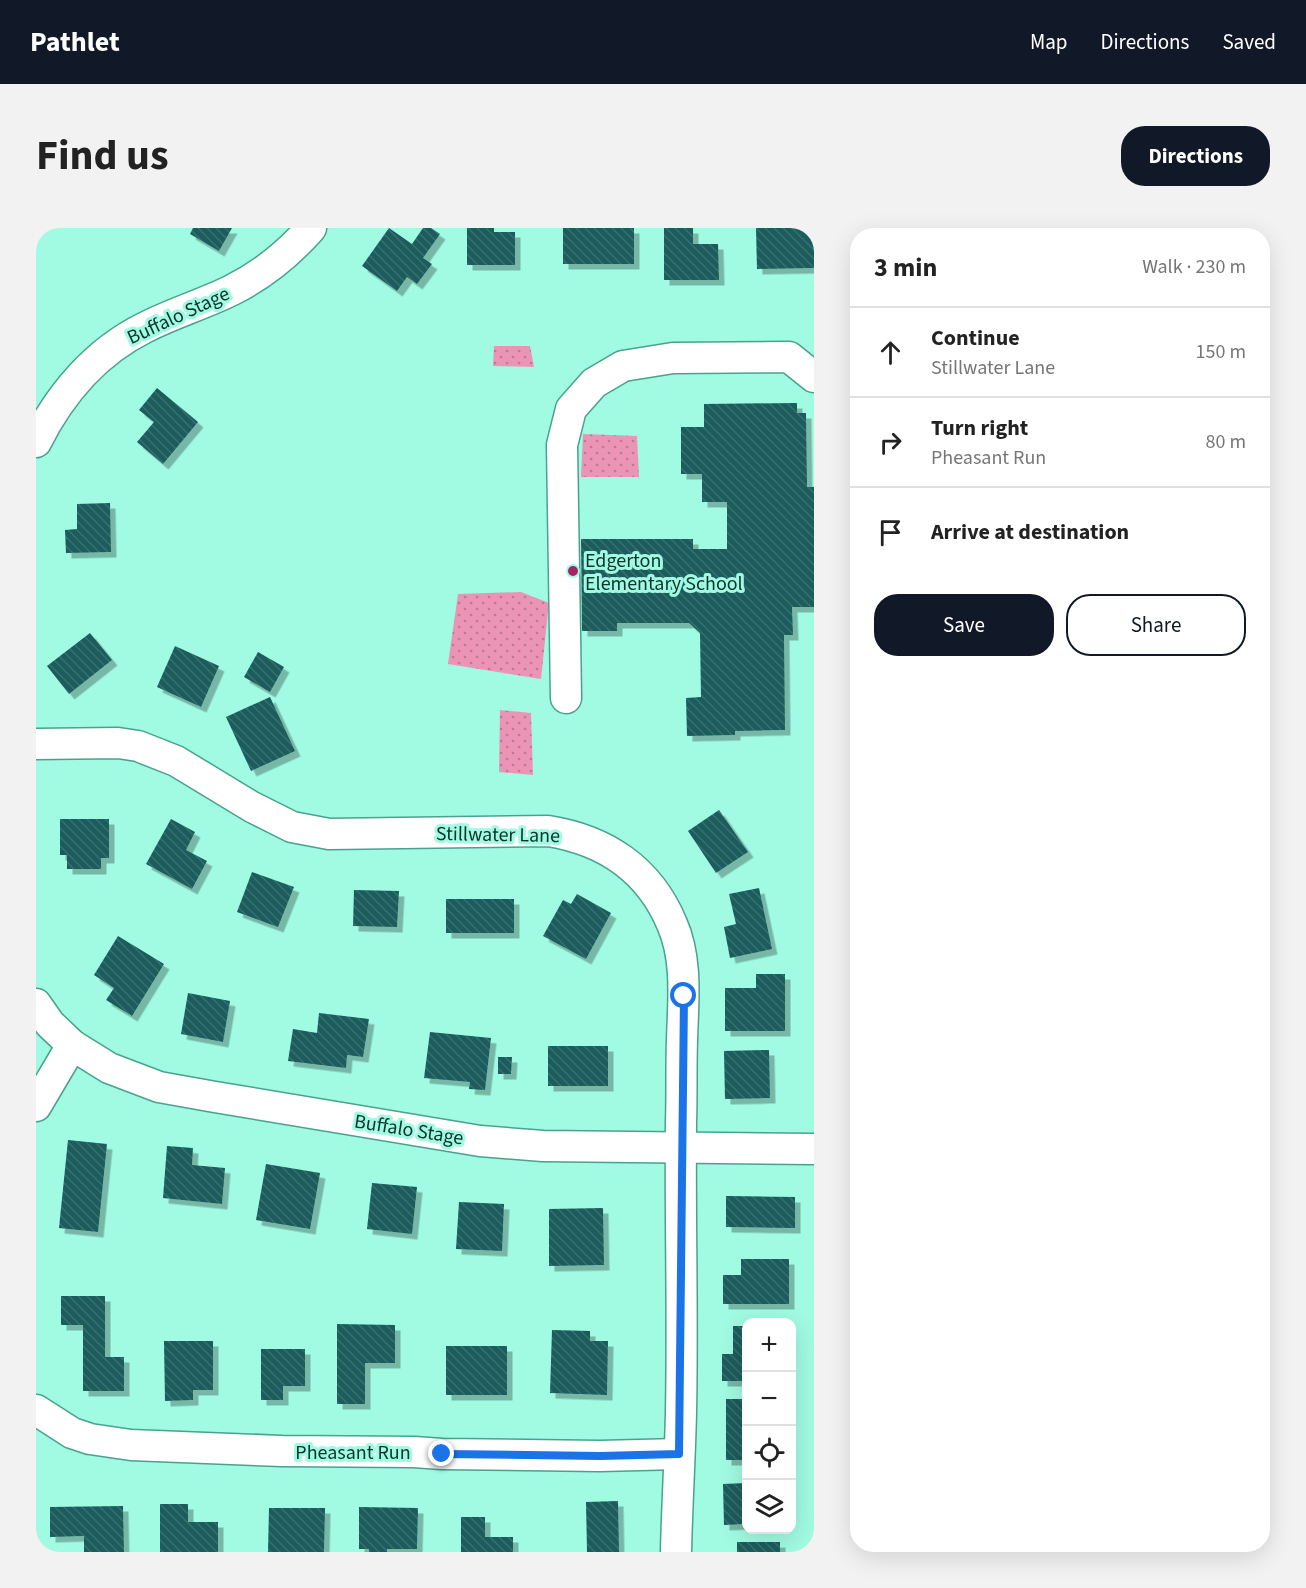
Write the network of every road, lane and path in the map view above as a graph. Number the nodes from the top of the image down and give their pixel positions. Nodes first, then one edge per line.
1 (311, 228) edge
2 (814, 377) edge
3 (36, 442) edge
4 (566, 698) dead end
5 (36, 744) edge
6 (36, 1004) edge
7 (72, 1045) junction
8 (36, 1106) edge
9 (681, 1148) junction
10 (814, 1149) edge
11 (36, 1410) edge
12 (679, 1454) junction
13 (676, 1552) edge

1 - 3 street, Buffalo Stage
2 - 4 street
5 - 9 street, Stillwater Lane
6 - 7 street, Buffalo Stage
7 - 8 street
7 - 9 street, Buffalo Stage
9 - 10 street, Buffalo Stage
9 - 12 street, Stillwater Lane
11 - 12 street, Pheasant Run
12 - 13 street, Stillwater Lane

